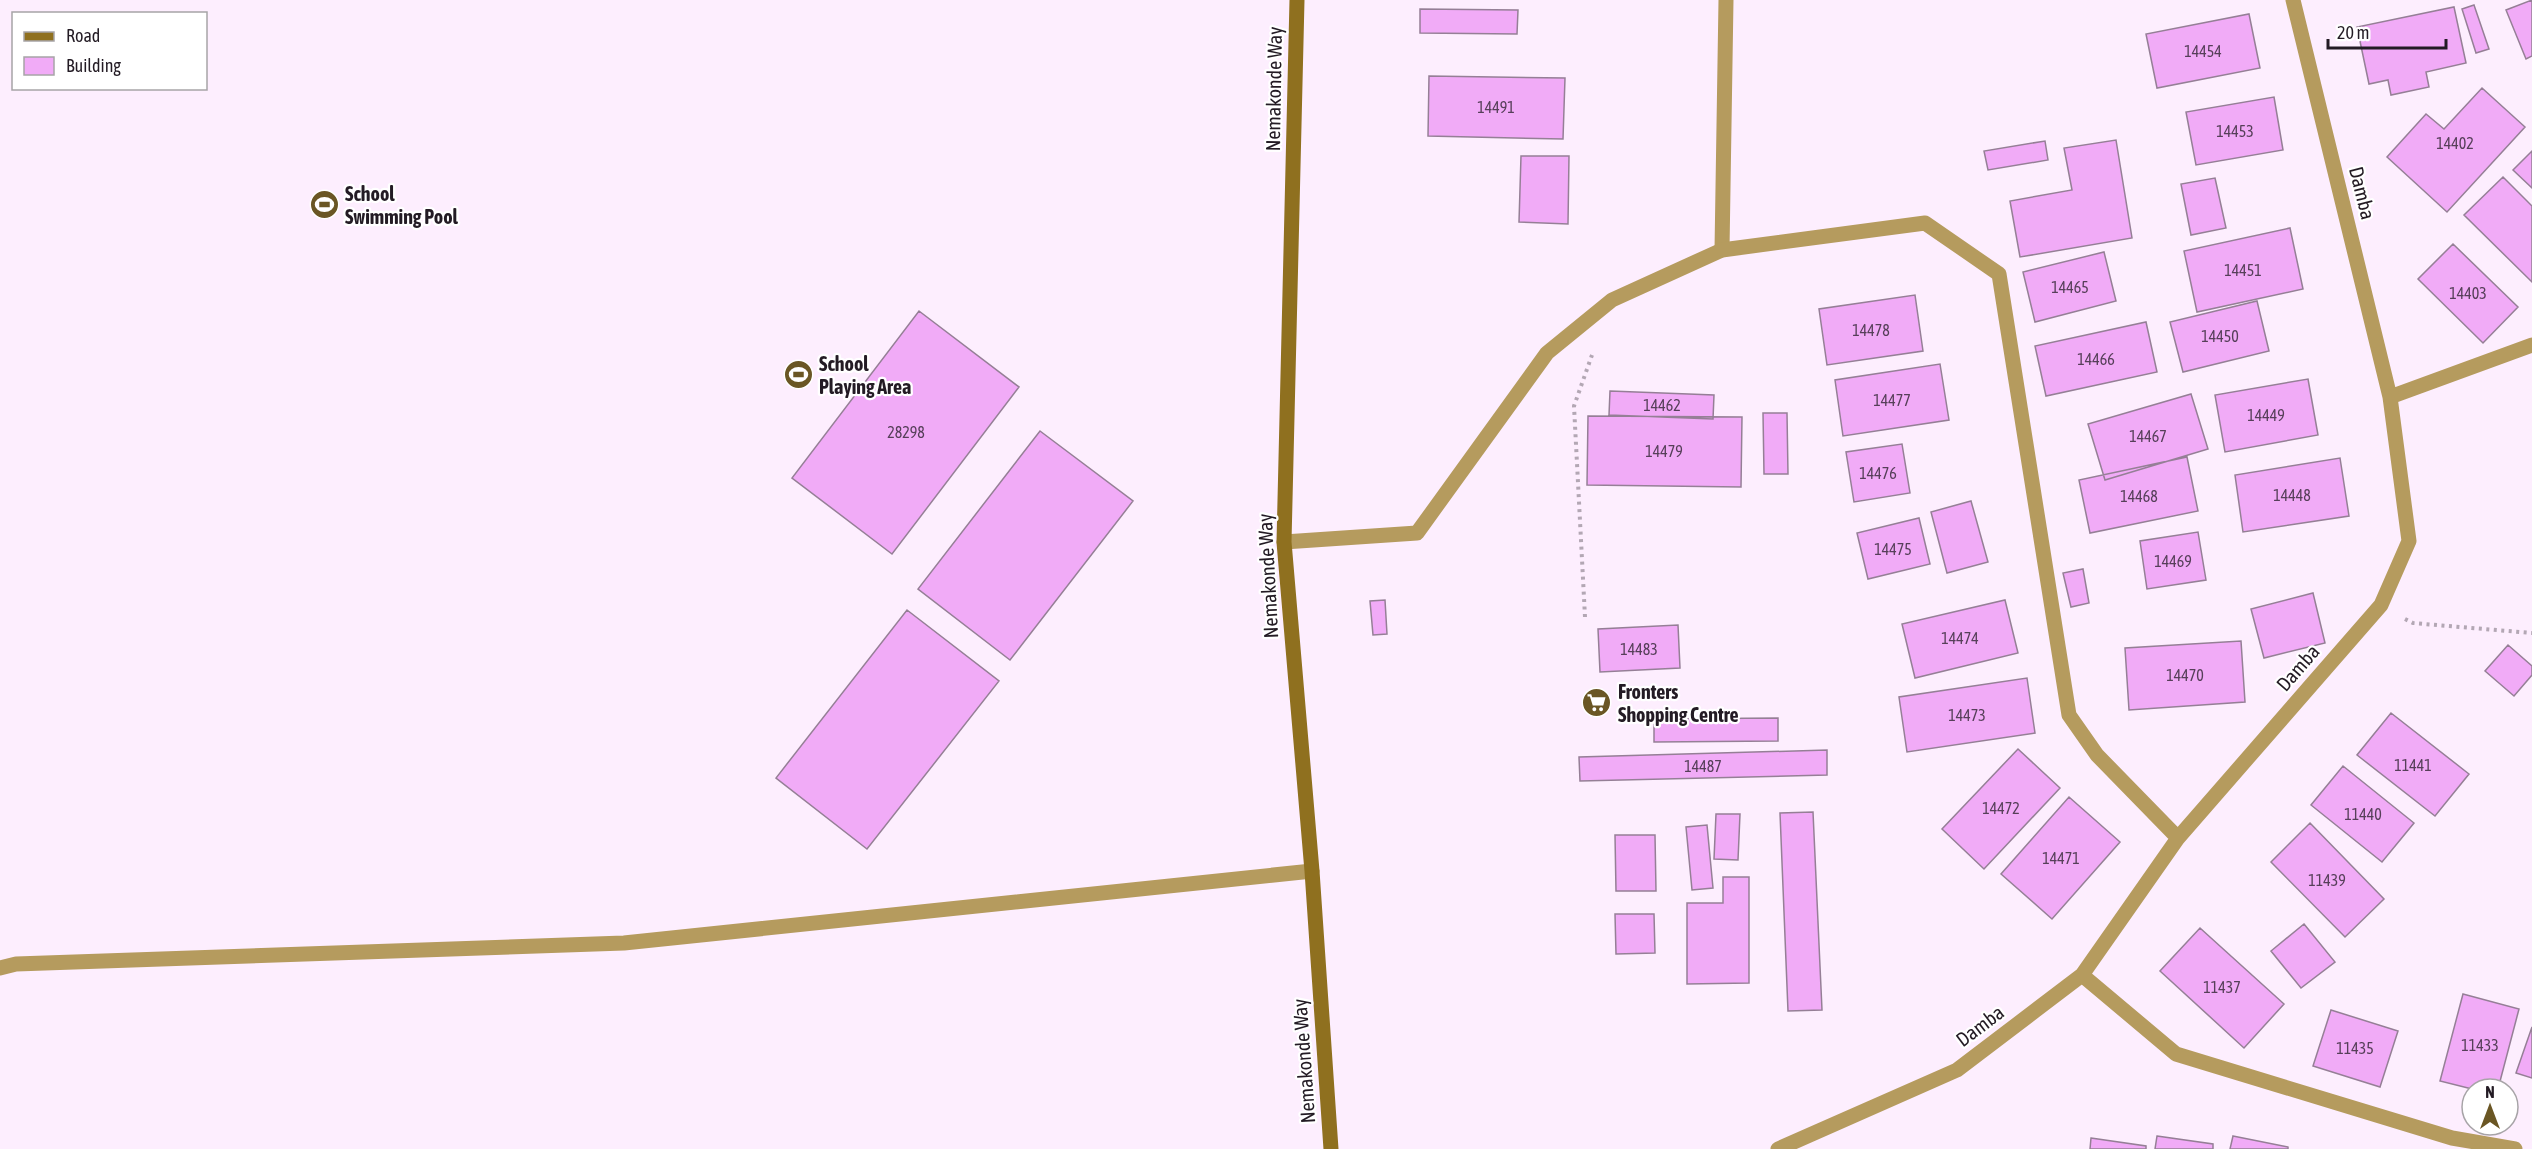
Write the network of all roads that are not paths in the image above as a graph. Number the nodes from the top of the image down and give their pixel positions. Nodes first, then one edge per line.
1 (1297, 0) edge
2 (1726, 0) edge
3 (2293, 0) edge
4 (1722, 250) junction
5 (2532, 345) edge
6 (2390, 397) junction
7 (1284, 542) junction
8 (2178, 838) junction
9 (1312, 871) junction
10 (0, 968) edge
11 (2082, 975) junction
12 (1330, 1149) edge
13 (1778, 1149) edge
14 (2515, 1149) edge

1 - 7 street, Nemakonde Way
2 - 4 street
3 - 6 street, Damba
4 - 7 street
4 - 8 street
5 - 6 street
6 - 8 street, Damba
7 - 9 street, Nemakonde Way
8 - 11 street, Damba
9 - 10 street
9 - 12 street, Nemakonde Way
11 - 13 street, Damba
11 - 14 street

